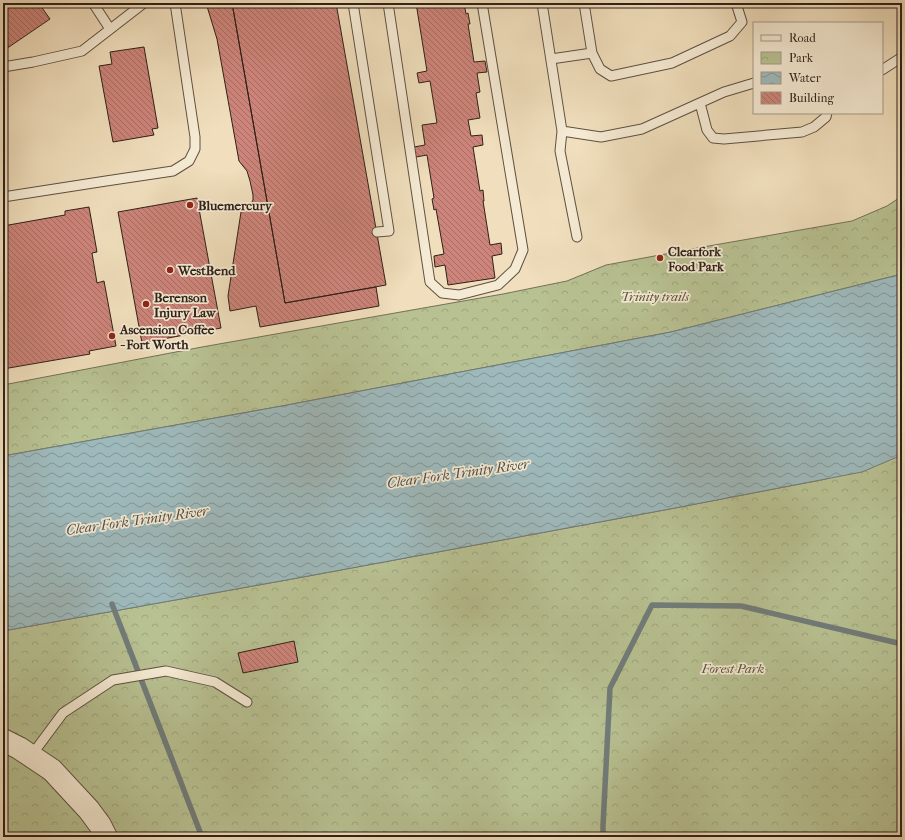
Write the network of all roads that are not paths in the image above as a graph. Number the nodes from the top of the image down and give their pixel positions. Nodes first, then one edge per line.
1 (93, 3) edge
2 (144, 3) edge
3 (175, 3) edge
4 (353, 3) edge
5 (388, 3) edge
6 (482, 3) edge
7 (542, 3) edge
8 (584, 3) edge
9 (736, 3) edge
10 (110, 29) junction
11 (592, 53) junction
12 (902, 57) edge
13 (551, 59) junction
14 (3, 67) edge
15 (883, 69) edge
16 (753, 83) edge
17 (700, 103) junction
18 (827, 114) edge
19 (562, 131) junction
20 (3, 197) edge
21 (377, 232) dead end
22 (577, 238) dead end
23 (247, 702) dead end
24 (3, 740) edge
25 (31, 756) junction
26 (106, 837) edge

1 - 10 lane
2 - 10 lane
3 - 20 lane
4 - 21 lane
5 - 6 lane
7 - 13 lane
8 - 11 lane
9 - 11 lane
10 - 14 lane
11 - 13 lane
12 - 15 lane
13 - 19 lane
16 - 17 lane
17 - 18 lane
17 - 19 lane
19 - 22 lane
23 - 25 lane
24 - 25 street
25 - 26 street

